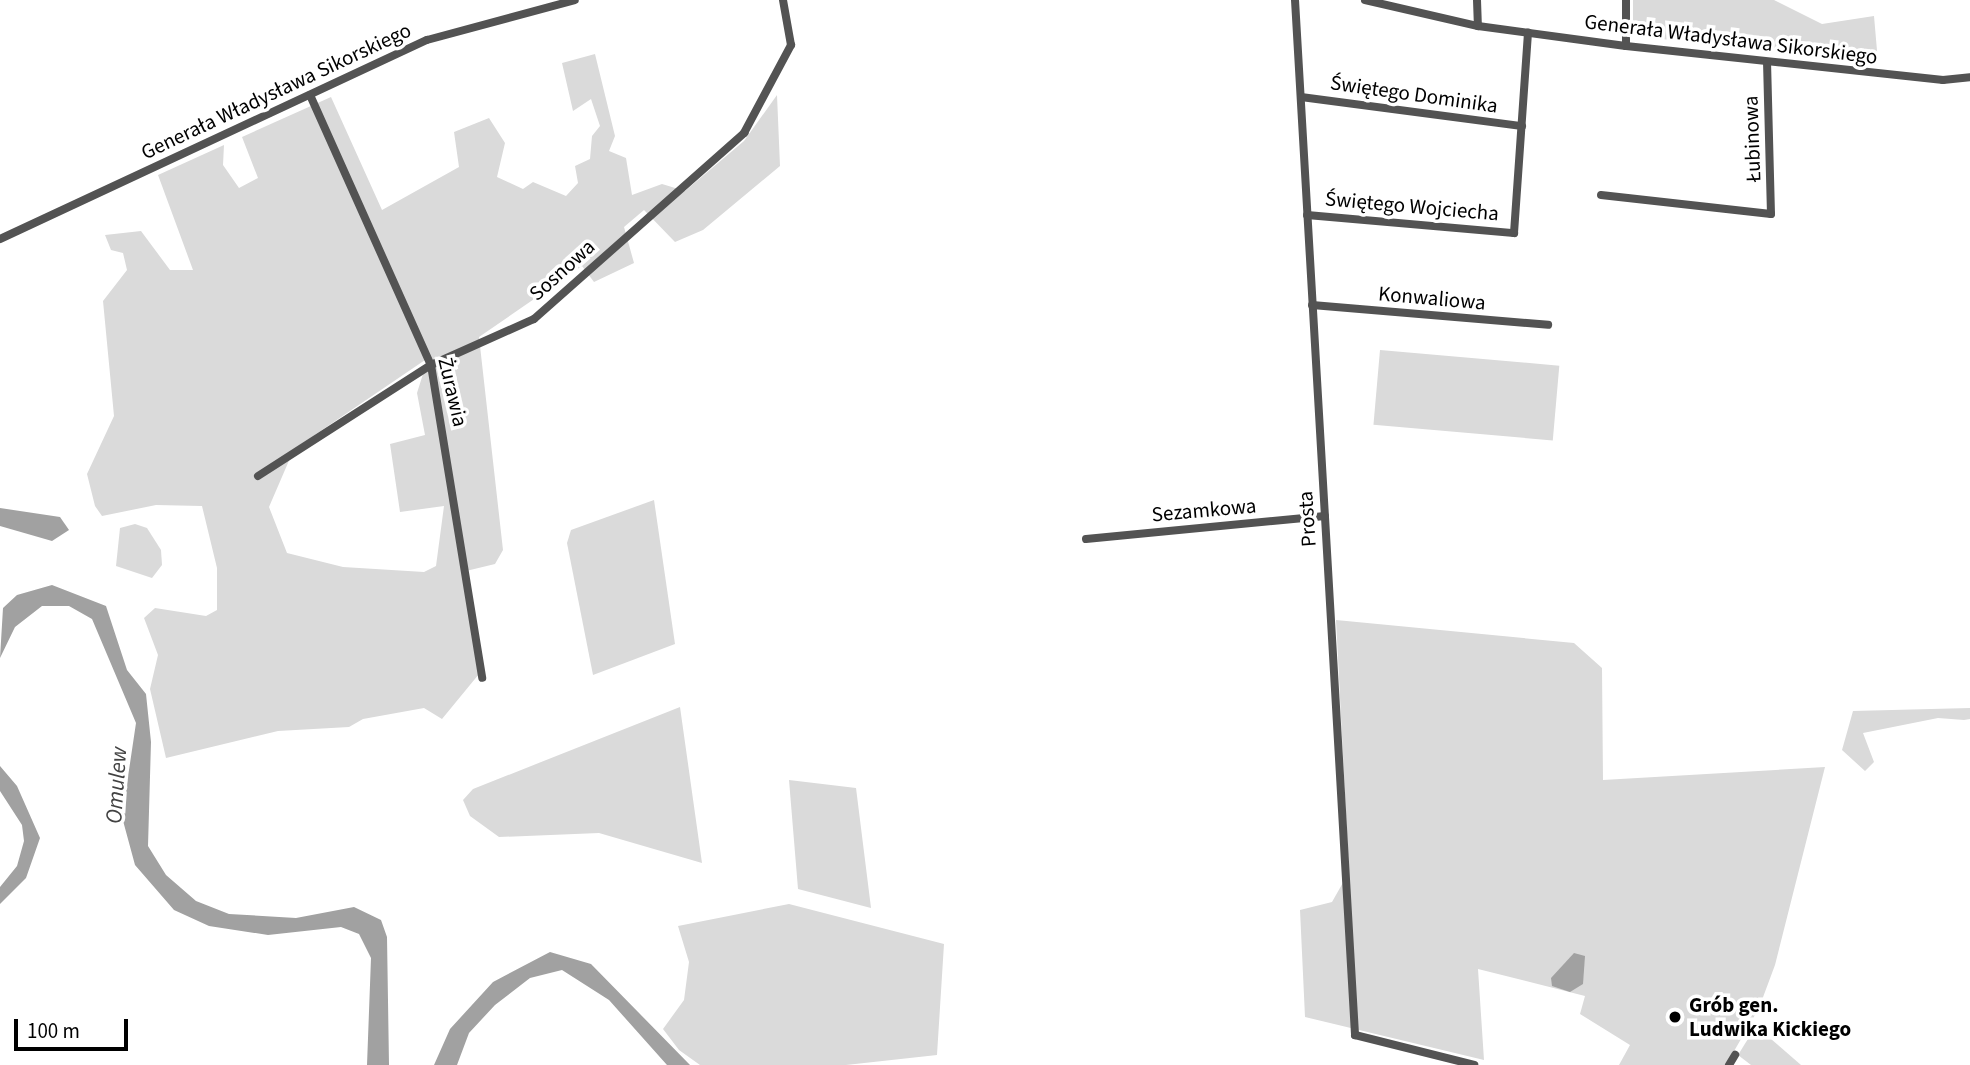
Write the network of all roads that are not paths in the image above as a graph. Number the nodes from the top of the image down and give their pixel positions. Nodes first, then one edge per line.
1 (575, 0) edge
2 (783, 0) edge
3 (1295, 0) edge
4 (1365, 0) edge
5 (1477, 0) edge
6 (1626, 0) edge
7 (1377, 1) edge
8 (1478, 26) junction
9 (1528, 32) junction
10 (1626, 46) junction
11 (1767, 62) junction
12 (1970, 77) edge
13 (310, 95) junction
14 (1301, 97) junction
15 (1522, 126) junction
16 (1601, 195) dead end
17 (1307, 215) junction
18 (0, 239) edge
19 (1312, 305) junction
20 (1548, 325) dead end
21 (431, 365) junction
22 (258, 476) dead end
23 (1325, 516) junction
24 (1086, 539) dead end
25 (482, 678) dead end
26 (1735, 1055) dead end
27 (1474, 1065) edge
28 (1729, 1065) edge

1 - 13 street, Generała Władysława Sikorskiego
2 - 21 street, Sosnowa
3 - 14 street, Prosta
4 - 7 street, Generała Władysława Sikorskiego
5 - 8 street
6 - 10 street
7 - 8 street, Generała Władysława Sikorskiego
8 - 9 street, Generała Władysława Sikorskiego
9 - 10 street, Generała Władysława Sikorskiego
9 - 15 street
10 - 11 street, Generała Władysława Sikorskiego
11 - 12 street, Generała Władysława Sikorskiego
11 - 16 street, Łubinowa
13 - 18 street, Generała Władysława Sikorskiego
13 - 21 street, Żurawia
14 - 15 street, Świętego Dominika
14 - 17 street, Prosta
15 - 17 street, Świętego Wojciecha
17 - 19 street, Prosta
19 - 20 street, Konwaliowa
19 - 23 street, Prosta
21 - 22 street, Sosnowa
21 - 25 street, Żurawia
23 - 24 street, Sezamkowa
23 - 27 street, Prosta
26 - 28 street

